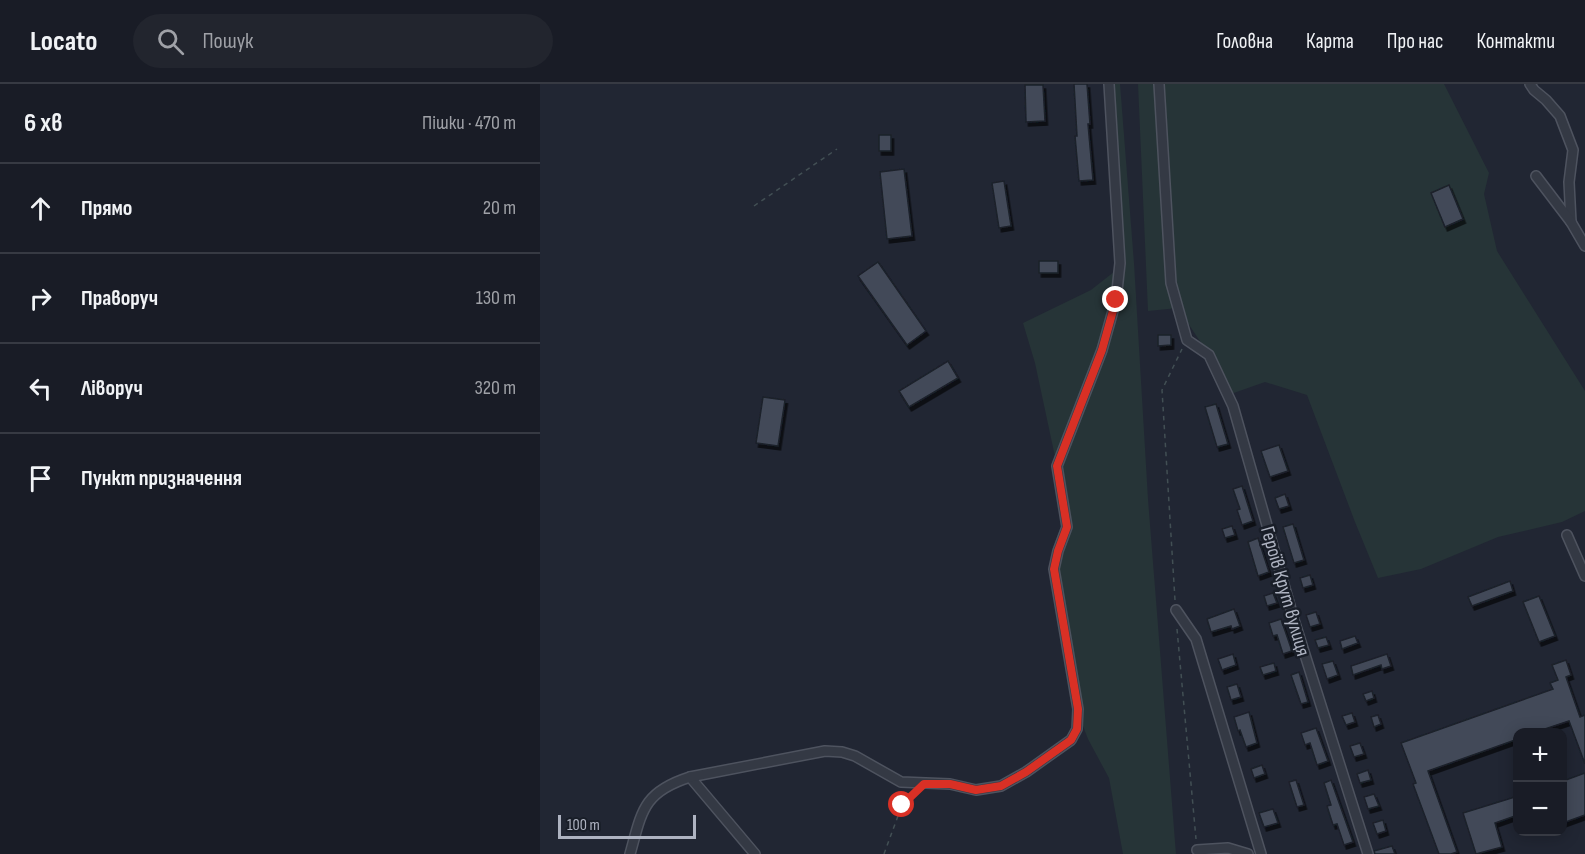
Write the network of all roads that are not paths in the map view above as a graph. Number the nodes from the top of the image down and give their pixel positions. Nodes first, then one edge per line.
1 (1109, 84) edge
2 (1159, 84) edge
3 (1530, 84) edge
4 (1536, 176) dead end
5 (1572, 222) junction
6 (1585, 246) edge
7 (1567, 535) dead end
8 (1585, 576) edge
9 (1176, 610) road end
10 (690, 777) junction
11 (1197, 850) road end
12 (630, 854) edge
13 (755, 854) edge
14 (1248, 854) edge
15 (1261, 854) edge
16 (1368, 854) edge

1 - 10 street
2 - 16 street, Героїв Крут вулиця
3 - 5 street
4 - 5 street
5 - 6 street
7 - 8 street
9 - 15 street
10 - 12 street
10 - 13 street
11 - 14 street

